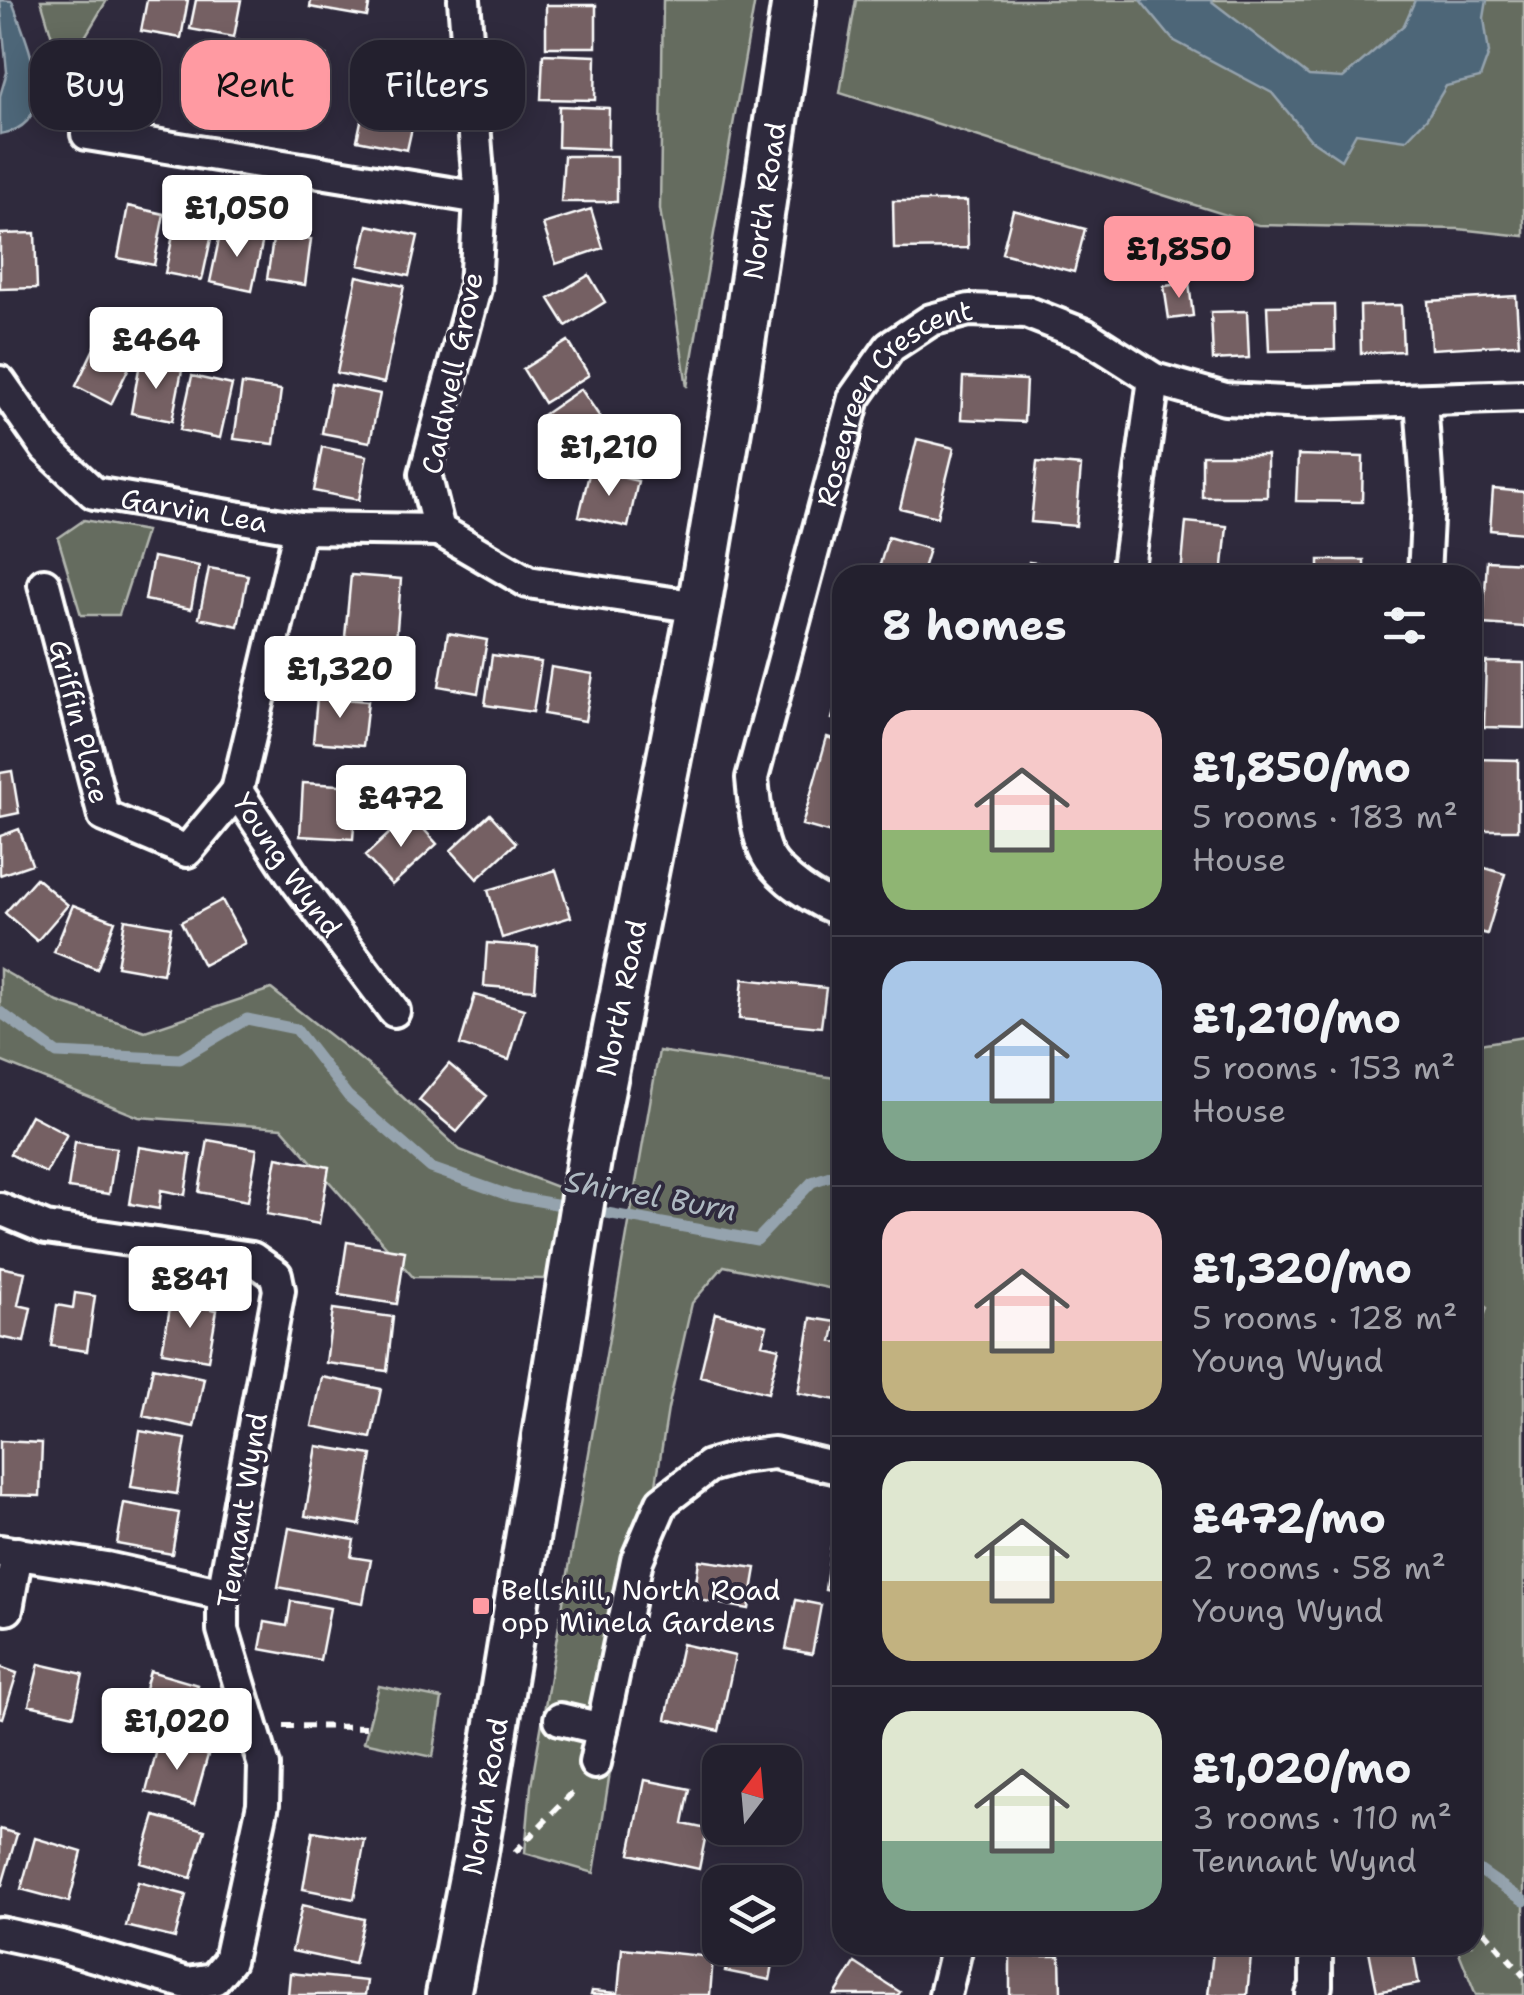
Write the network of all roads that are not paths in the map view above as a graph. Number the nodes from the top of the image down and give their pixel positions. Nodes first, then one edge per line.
1 (464, 0) edge
2 (794, 0) edge
3 (87, 134) dead end
4 (480, 198) junction
5 (1154, 379) junction
6 (0, 382) edge
7 (1524, 396) edge
8 (1421, 400) junction
9 (300, 528) junction
10 (439, 530) junction
11 (1128, 565) edge
12 (1425, 565) edge
13 (44, 584) dead end
14 (699, 606) junction
15 (237, 792) junction
16 (832, 907) edge
17 (394, 1011) dead end
18 (0, 1208) edge
19 (832, 1467) edge
20 (8, 1552) edge
21 (223, 1594) junction
22 (7, 1609) dead end
23 (560, 1719) dead end
24 (602, 1729) junction
25 (595, 1762) road end
26 (0, 1933) edge
27 (955, 1955) edge
28 (1316, 1955) edge
29 (216, 1987) edge
30 (448, 1995) edge
31 (945, 1995) edge
32 (1312, 1995) edge

1 - 4 street, Caldwell Grove
2 - 14 main road, North Road
3 - 4 street
4 - 10 street, Caldwell Grove
5 - 8 street, Rosegreen Crescent
5 - 11 street
5 - 16 street, Rosegreen Crescent
6 - 9 street, Garvin Lea
7 - 8 street, Rosegreen Crescent
8 - 12 street
9 - 10 street, Garvin Lea
9 - 15 street, Young Wynd
10 - 14 street
13 - 15 street, Griffin Place
14 - 30 main road, North Road
15 - 17 street, Young Wynd
18 - 21 street, Tennant Wynd
19 - 24 street
20 - 21 street
20 - 22 street
21 - 29 street, Tennant Wynd
23 - 24 street
24 - 25 street
26 - 29 street, Tennant Wynd
27 - 31 street
28 - 32 street

